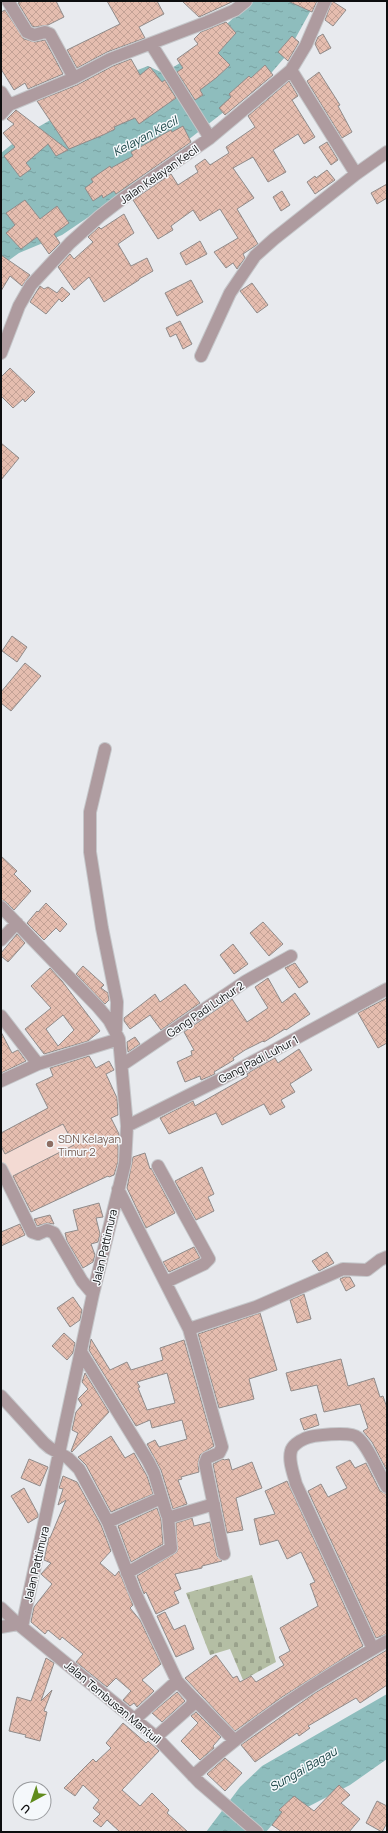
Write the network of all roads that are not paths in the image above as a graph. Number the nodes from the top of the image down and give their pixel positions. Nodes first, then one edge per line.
1 (8, 1) edge
2 (246, 1) edge
3 (325, 1) edge
4 (151, 44) junction
5 (292, 70) junction
6 (74, 78) junction
7 (1, 92) edge
8 (5, 109) edge
9 (208, 136) junction
10 (387, 152) edge
11 (356, 174) junction
12 (1, 354) edge
13 (201, 356) dead end
14 (105, 749) dead end
15 (1, 907) edge
16 (17, 923) junction
17 (1, 940) edge
18 (291, 956) dead end
19 (387, 989) edge
20 (1, 1016) edge
21 (118, 1035) junction
22 (38, 1064) junction
23 (122, 1065) junction
24 (1, 1081) edge
25 (126, 1126) junction
26 (158, 1166) dead end
27 (1, 1169) edge
28 (118, 1189) junction
29 (387, 1257) edge
30 (166, 1282) junction
31 (93, 1294) junction
32 (190, 1329) junction
33 (81, 1352) junction
34 (1, 1396) edge
35 (59, 1453) junction
36 (387, 1487) edge
37 (161, 1498) junction
38 (214, 1504) junction
39 (168, 1517) junction
40 (108, 1522) junction
41 (224, 1554) dead end
42 (127, 1573) junction
43 (1, 1608) edge
44 (20, 1626) junction
45 (1, 1627) edge
46 (387, 1641) edge
47 (374, 1649) junction
48 (176, 1681) junction
49 (193, 1698) junction
50 (135, 1719) junction
51 (156, 1737) junction
52 (234, 1740) junction
53 (196, 1780) junction
54 (257, 1832) edge

1 - 6 street
2 - 4 street
3 - 5 street, Jalan Kelayan Kecil
4 - 6 street
4 - 9 street
5 - 9 street, Jalan Kelayan Kecil
5 - 11 street
6 - 8 street
7 - 8 street
9 - 12 street, Jalan Kelayan Kecil
10 - 11 street
11 - 13 street
14 - 21 street, Jalan Pattimura
15 - 16 street
16 - 17 street
16 - 21 street
18 - 23 street, Gang Padi Luhur 2
19 - 25 street, Gang Padi Luhur 1
20 - 22 street
21 - 22 street
21 - 23 street, Jalan Pattimura
22 - 24 street
23 - 25 street, Jalan Pattimura
25 - 28 street, Jalan Pattimura
26 - 30 street
27 - 31 street
28 - 30 street
28 - 31 street, Jalan Pattimura
29 - 32 street
30 - 32 street
31 - 33 street, Jalan Pattimura
32 - 38 street
33 - 35 street, Jalan Pattimura
33 - 37 street
34 - 35 street
35 - 40 street
35 - 44 street, Jalan Pattimura
36 - 47 street
37 - 39 street
37 - 40 street
38 - 39 street
38 - 41 street
39 - 42 street
40 - 42 street
42 - 48 street
43 - 44 street, Jalan Tembusan Mantuil
44 - 45 street
44 - 50 street, Jalan Tembusan Mantuil
46 - 47 street
47 - 52 street
48 - 49 street
48 - 50 street
49 - 51 street
49 - 52 street
50 - 51 street, Jalan Tembusan Mantuil
51 - 53 street, Jalan Tembusan Mantuil
52 - 53 street
53 - 54 street, Jalan Tembusan Mantuil

